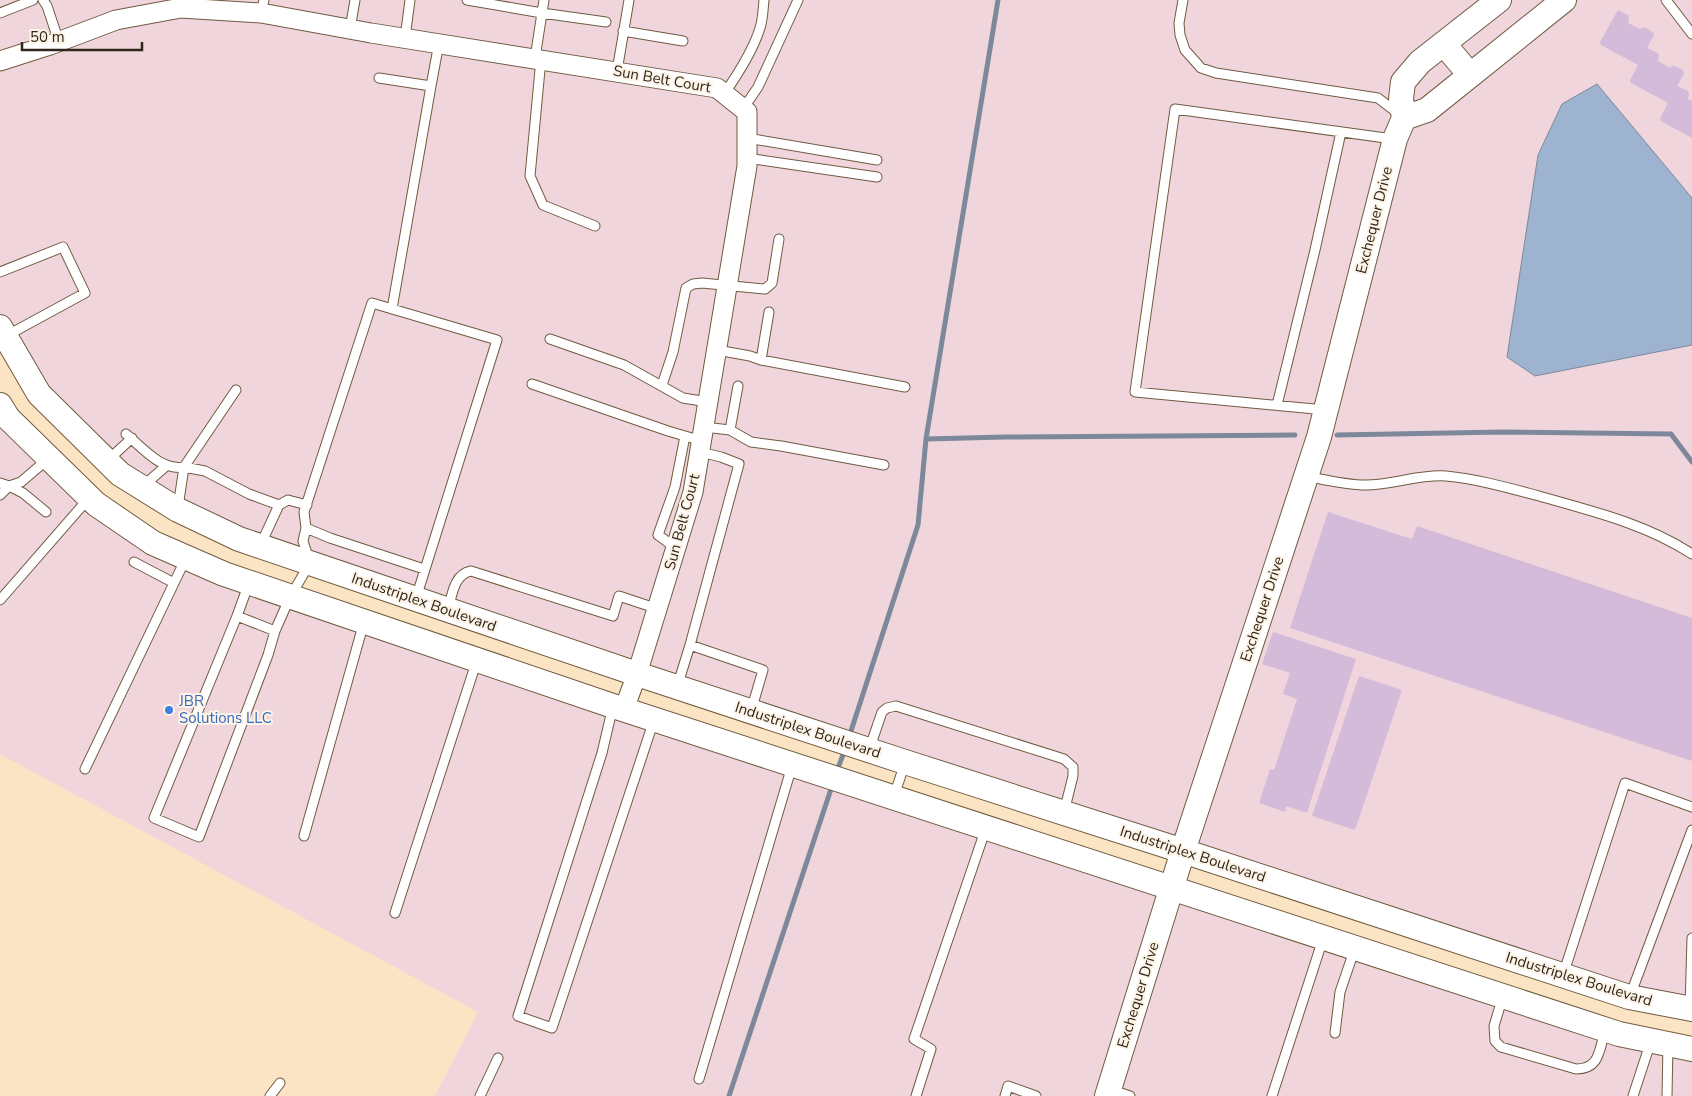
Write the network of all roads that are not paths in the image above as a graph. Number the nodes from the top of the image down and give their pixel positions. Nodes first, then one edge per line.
1 (32, 0) edge
2 (43, 0) edge
3 (355, 0) edge
4 (410, 0) edge
5 (467, 0) edge
6 (544, 0) edge
7 (628, 0) edge
8 (764, 0) edge
9 (798, 0) edge
10 (1183, 0) edge
11 (1499, 0) edge
12 (1564, 0) edge
13 (1666, 0) edge
14 (262, 6) edge
15 (0, 13) edge
16 (542, 13) junction
17 (606, 22) dead end
18 (350, 29) junction
19 (624, 31) junction
20 (1692, 34) edge
21 (405, 38) junction
22 (682, 41) dead end
23 (59, 42) junction
24 (438, 43) junction
25 (1444, 44) junction
26 (538, 58) junction
27 (0, 61) edge
28 (617, 71) junction
29 (1470, 76) junction
30 (379, 78) dead end
31 (431, 86) junction
32 (724, 94) junction
33 (744, 109) junction
34 (1400, 129) junction
35 (1341, 132) junction
36 (747, 138) junction
37 (747, 158) junction
38 (877, 160) dead end
39 (877, 177) dead end
40 (595, 226) dead end
41 (779, 239) dead end
42 (0, 272) edge
43 (727, 286) junction
44 (392, 308) junction
45 (769, 312) dead end
46 (3, 331) edge
47 (550, 339) dead end
48 (717, 350) junction
49 (761, 360) junction
50 (532, 384) dead end
51 (662, 386) junction
52 (738, 386) dead end
53 (905, 387) dead end
54 (236, 390) dead end
55 (44, 398) junction
56 (708, 402) junction
57 (0, 405) edge
58 (1277, 405) junction
59 (1326, 410) junction
60 (14, 423) junction
61 (730, 430) junction
62 (698, 439) junction
63 (50, 458) junction
64 (107, 461) junction
65 (884, 465) dead end
66 (166, 466) junction
67 (184, 467) junction
68 (1306, 476) junction
69 (4, 484) edge
70 (142, 488) junction
71 (0, 495) edge
72 (89, 498) junction
73 (279, 505) junction
74 (307, 505) junction
75 (178, 510) junction
76 (46, 512) dead end
77 (306, 528) junction
78 (260, 546) junction
79 (1692, 554) edge
80 (186, 558) junction
81 (134, 562) dead end
82 (310, 563) junction
83 (424, 569) junction
84 (174, 583) junction
85 (249, 583) junction
86 (290, 597) junction
87 (415, 599) junction
88 (0, 600) edge
89 (658, 609) junction
90 (448, 610) junction
91 (237, 616) junction
92 (364, 622) junction
93 (275, 631) junction
94 (690, 645) junction
95 (478, 660) junction
96 (637, 674) junction
97 (678, 687) junction
98 (619, 708) junction
99 (751, 711) junction
100 (655, 719) junction
101 (869, 750) junction
102 (905, 762) junction
103 (792, 764) junction
104 (85, 769) dead end
105 (894, 796) junction
106 (1692, 807) edge
107 (1064, 813) junction
108 (987, 828) junction
109 (1692, 830) edge
110 (304, 836) dead end
111 (1183, 851) junction
112 (1172, 888) junction
113 (395, 913) dead end
114 (1324, 938) junction
115 (1692, 938) edge
116 (1355, 948) junction
117 (1562, 975) junction
118 (1503, 996) junction
119 (1629, 997) junction
120 (1691, 1009) edge
121 (1606, 1030) junction
122 (1335, 1033) dead end
123 (1659, 1042) junction
124 (1692, 1049) edge
125 (498, 1058) dead end
126 (699, 1079) dead end
127 (280, 1083) dead end
128 (1115, 1093) edge
129 (270, 1096) edge
130 (480, 1096) edge
131 (916, 1096) edge
132 (1005, 1096) edge
133 (1036, 1096) edge
134 (1272, 1096) edge
135 (1633, 1096) edge
136 (1667, 1096) edge

1 - 15 lane
2 - 23 lane
3 - 18 lane
4 - 21 lane
5 - 16 lane
6 - 16 lane
7 - 19 lane
8 - 32 lane
9 - 33 lane
10 - 34 lane
11 - 25 street, Exchequer Drive
12 - 29 street
13 - 20 lane
14 - 18 street, Sun Belt Court
14 - 23 street, Sun Belt Court
16 - 17 lane
16 - 26 lane
18 - 21 street, Sun Belt Court
19 - 22 lane
19 - 28 lane
21 - 24 street, Sun Belt Court
23 - 27 street, Sun Belt Court
24 - 26 street, Sun Belt Court
24 - 31 lane
25 - 29 street
25 - 34 street, Exchequer Drive
26 - 28 street, Sun Belt Court
26 - 40 lane
28 - 32 street, Sun Belt Court
29 - 34 street
30 - 31 lane
31 - 44 lane
32 - 33 street, Sun Belt Court
33 - 36 street, Sun Belt Court
34 - 35 lane
34 - 59 street, Exchequer Drive
35 - 58 lane
35 - 58 lane
36 - 37 street, Sun Belt Court
36 - 38 lane
37 - 39 lane
37 - 43 street, Sun Belt Court
41 - 43 lane
42 - 46 lane
43 - 48 street, Sun Belt Court
43 - 51 lane
44 - 74 lane
44 - 83 lane
45 - 49 lane
46 - 55 street, Industriplex Boulevard
47 - 51 lane
48 - 49 lane
48 - 56 street, Sun Belt Court
49 - 53 lane
50 - 62 lane
51 - 56 lane
52 - 61 lane
54 - 67 lane
55 - 60 street
55 - 64 street, Industriplex Boulevard
56 - 62 street, Sun Belt Court
57 - 60 street
58 - 59 lane
59 - 68 street, Exchequer Drive
60 - 63 street
61 - 62 lane
61 - 65 lane
62 - 89 street, Sun Belt Court
62 - 94 lane
63 - 69 lane
63 - 72 street
64 - 66 lane
64 - 70 street, Industriplex Boulevard
66 - 67 lane
66 - 70 lane
67 - 73 lane
67 - 75 lane
68 - 79 lane
68 - 111 street, Exchequer Drive
69 - 71 lane
69 - 76 lane
70 - 75 street, Industriplex Boulevard
72 - 80 street
72 - 88 lane
73 - 74 lane
73 - 78 lane
74 - 77 lane
75 - 78 street, Industriplex Boulevard
77 - 82 lane
77 - 83 lane
78 - 82 street, Industriplex Boulevard
80 - 84 lane
80 - 85 street
81 - 84 lane
82 - 86 lane
82 - 87 street, Industriplex Boulevard
83 - 87 lane
84 - 104 lane
85 - 86 street
85 - 91 lane
86 - 92 street
86 - 93 lane
87 - 90 street, Industriplex Boulevard
89 - 90 lane
89 - 96 street, Sun Belt Court
90 - 96 street, Industriplex Boulevard
91 - 93 lane
91 - 93 lane
92 - 95 street
92 - 110 lane
94 - 97 lane
94 - 99 lane
95 - 98 street
95 - 113 lane
96 - 97 street, Industriplex Boulevard
96 - 98 street, Sun Belt Court
97 - 99 street, Industriplex Boulevard
98 - 100 street
98 - 100 lane
99 - 101 street, Industriplex Boulevard
100 - 103 street
101 - 102 street, Industriplex Boulevard
101 - 107 lane
102 - 105 lane
102 - 107 street, Industriplex Boulevard
103 - 105 street
103 - 126 lane
105 - 108 street
106 - 117 lane
107 - 111 street, Industriplex Boulevard
108 - 112 street
108 - 131 lane
109 - 119 lane
111 - 112 street, Exchequer Drive
111 - 117 street, Industriplex Boulevard
112 - 114 street
112 - 128 street, Exchequer Drive
114 - 116 street
114 - 134 lane
115 - 120 lane
116 - 118 street
116 - 122 lane
117 - 119 street, Industriplex Boulevard
118 - 121 street
118 - 121 lane
119 - 120 street, Industriplex Boulevard
121 - 123 street
123 - 124 street
123 - 135 lane
123 - 136 lane
125 - 130 lane
127 - 129 lane
132 - 133 lane

